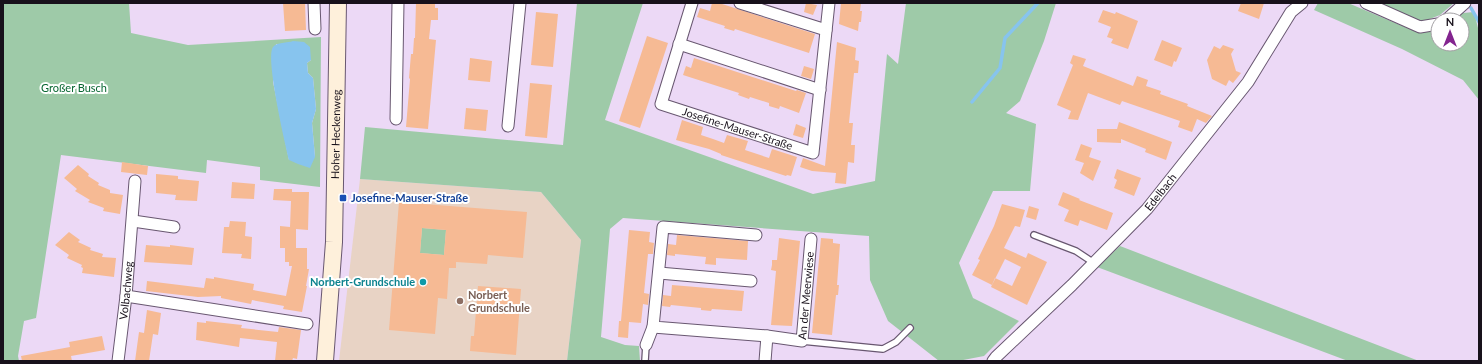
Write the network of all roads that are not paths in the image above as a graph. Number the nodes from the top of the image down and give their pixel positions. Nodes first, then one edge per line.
1 (314, 3) edge
2 (338, 3) edge
3 (398, 3) edge
4 (520, 3) edge
5 (692, 3) edge
6 (740, 3) edge
7 (829, 3) edge
8 (1302, 3) edge
9 (1366, 3) edge
10 (1465, 3) edge
11 (1455, 12) edge
12 (1430, 25) edge
13 (315, 28) dead end
14 (826, 30) junction
15 (680, 44) junction
16 (820, 90) junction
17 (396, 119) dead end
18 (508, 126) dead end
19 (135, 181) dead end
20 (133, 220) junction
21 (174, 227) dead end
22 (756, 235) dead end
23 (1034, 235) dead end
24 (811, 239) dead end
25 (1094, 263) junction
26 (659, 273) junction
27 (751, 281) dead end
28 (126, 296) junction
29 (307, 324) dead end
30 (653, 327) junction
31 (910, 328) dead end
32 (767, 336) junction
33 (802, 341) junction
34 (646, 345) joint
35 (118, 361) edge
36 (325, 361) edge
37 (645, 361) edge
38 (765, 361) edge
39 (993, 361) edge

1 - 13 street
2 - 36 street, Hoher Heckenweg
3 - 17 street
4 - 18 street
5 - 15 street, Josefine-Mauser-Straße
6 - 14 street
7 - 14 street, Josefine-Mauser-Straße
8 - 25 street, Edelbach
9 - 12 street
10 - 11 street
14 - 16 street, Josefine-Mauser-Straße
15 - 16 street
15 - 16 street, Josefine-Mauser-Straße
19 - 20 street, Volbachweg
20 - 21 street
20 - 28 street, Volbachweg
22 - 26 street
23 - 25 lane
24 - 33 street, An der Meerwiese
25 - 39 street, Edelbach
26 - 27 street
26 - 30 street
28 - 29 street
28 - 35 street, Volbachweg
30 - 32 street, An der Meerwiese
30 - 34 street
31 - 33 lane
32 - 33 street, An der Meerwiese
32 - 38 street
34 - 37 lane

